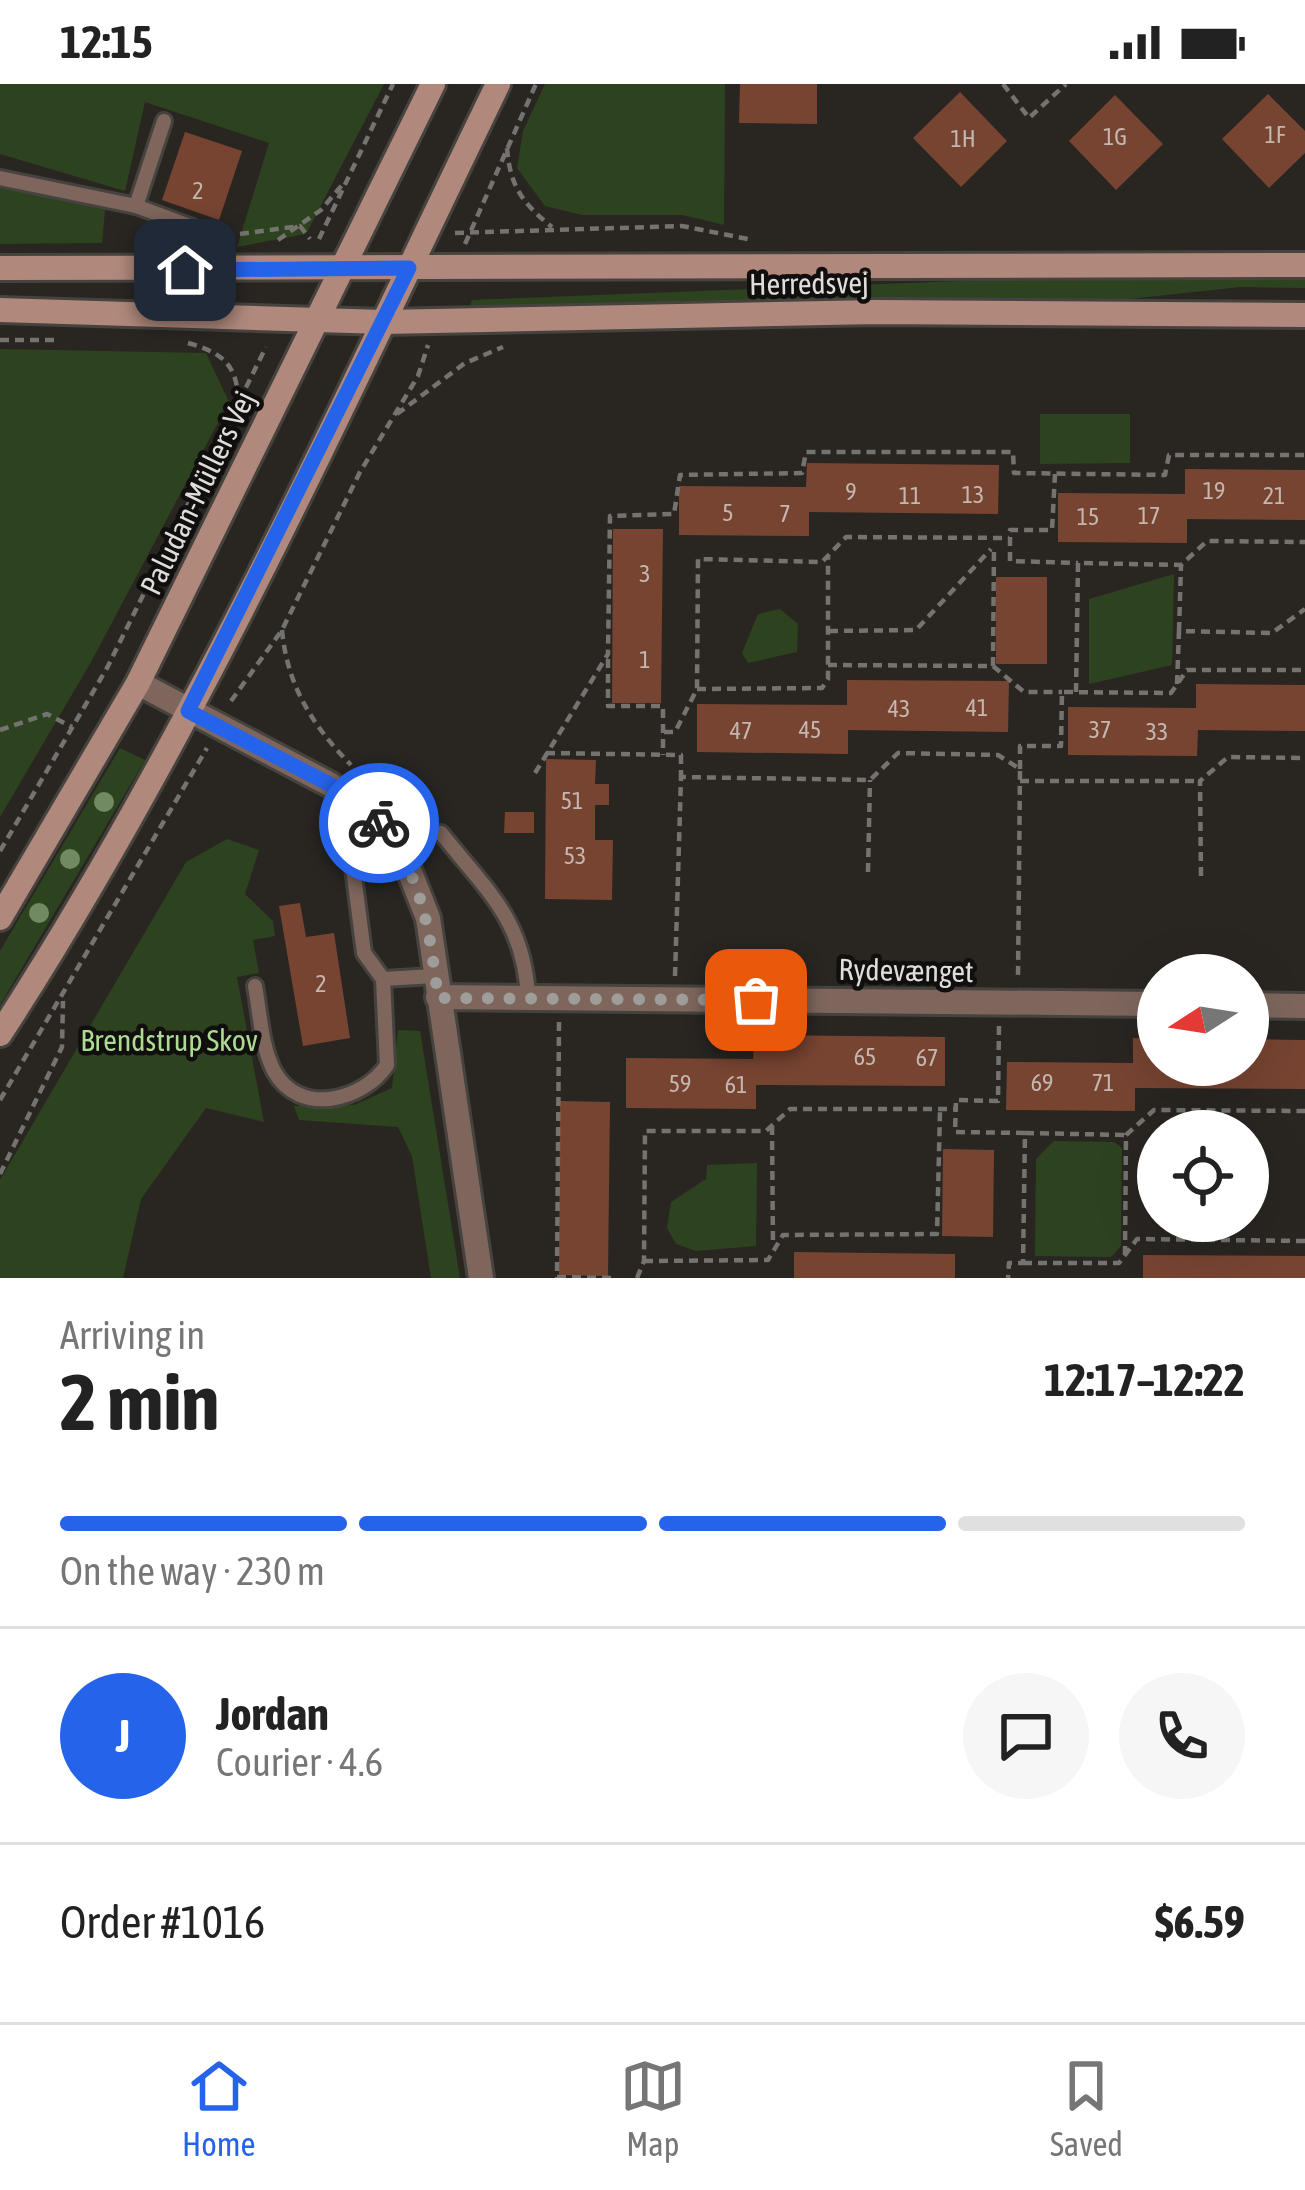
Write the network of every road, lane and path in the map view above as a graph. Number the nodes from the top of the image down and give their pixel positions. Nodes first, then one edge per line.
1 (393, 84) edge
2 (433, 84) edge
3 (498, 84) edge
4 (536, 84) edge
5 (1003, 84) edge
6 (1066, 84) edge
7 (164, 121) dead end
8 (507, 142) junction
9 (0, 178) edge
10 (346, 181) junction
11 (136, 206) junction
12 (300, 226) junction
13 (552, 226) junction
14 (470, 232) junction
15 (424, 236) junction
16 (219, 237) joint
17 (310, 238) dead end
18 (759, 241) dead end
19 (272, 244) dead end
20 (347, 256) junction
21 (1305, 265) edge
22 (0, 268) edge
23 (409, 268) junction
24 (456, 268) junction
25 (0, 310) edge
26 (1305, 315) edge
27 (437, 321) junction
28 (279, 322) junction
29 (315, 322) junction
30 (382, 322) junction
31 (182, 342) dead end
32 (505, 346) dead end
33 (238, 404) junction
34 (388, 422) junction
35 (1305, 454) edge
36 (1055, 473) junction
37 (1005, 538) junction
38 (1305, 542) edge
39 (994, 546) junction
40 (828, 556) junction
41 (1078, 563) junction
42 (1181, 565) junction
43 (1305, 609) edge
44 (282, 630) junction
45 (829, 631) junction
46 (1179, 632) junction
47 (608, 654) junction
48 (828, 665) junction
49 (993, 666) junction
50 (1305, 670) edge
51 (138, 683) junction
52 (1177, 684) junction
53 (697, 689) junction
54 (1062, 692) junction
55 (1076, 692) junction
56 (188, 711) junction
57 (218, 726) junction
58 (72, 727) junction
59 (0, 730) edge
60 (664, 732) junction
61 (546, 753) junction
62 (663, 755) junction
63 (1305, 758) edge
64 (1020, 769) junction
65 (535, 773) dead end
66 (360, 775) dead end
67 (681, 777) junction
68 (870, 780) junction
69 (1020, 781) junction
70 (1200, 782) junction
71 (389, 798) dead end
72 (441, 833) joint
73 (0, 850) edge
74 (351, 854) dead end
75 (868, 872) dead end
76 (1201, 876) dead end
77 (0, 918) edge
78 (383, 979) junction
79 (255, 986) dead end
80 (436, 987) junction
81 (528, 998) junction
82 (559, 998) junction
83 (674, 999) junction
84 (63, 1001) junction
85 (1009, 1002) junction
86 (1137, 1004) edge
87 (1269, 1005) edge
88 (1305, 1006) edge
89 (0, 1034) edge
90 (0, 1100) edge
91 (940, 1109) junction
92 (955, 1109) junction
93 (1305, 1111) edge
94 (772, 1126) junction
95 (1025, 1133) junction
96 (1126, 1135) junction
97 (0, 1174) edge
98 (1305, 1240) edge
99 (773, 1245) junction
100 (1125, 1255) junction
101 (644, 1262) junction
102 (1023, 1263) junction
103 (481, 1278) edge
104 (610, 1278) edge
105 (637, 1278) edge
106 (1008, 1278) edge

1 - 10 path
2 - 20 street, Paludan-Müllers Vej
3 - 15 street
4 - 8 path
5 - 6 path
7 - 11 lane
8 - 13 path
8 - 14 path
9 - 11 lane
10 - 12 path
10 - 20 path
11 - 16 lane
12 - 16 path
12 - 17 path
12 - 19 path
13 - 14 path
13 - 18 path
14 - 15 path
14 - 24 path
15 - 23 street
20 - 22 street, Herredsvej
20 - 23 street, Herredsvej
20 - 29 street, Paludan-Müllers Vej
21 - 24 street, Herredsvej
23 - 24 street, Herredsvej
23 - 30 street
25 - 28 street, Herredsvej
26 - 27 street, Herredsvej
27 - 30 street, Herredsvej
27 - 34 path
28 - 29 street, Herredsvej
28 - 33 path
29 - 30 street, Herredsvej
29 - 51 street, Paludan-Müllers Vej
30 - 56 street
31 - 33 path
32 - 34 path
33 - 58 path
34 - 44 path
35 - 36 path
36 - 37 path
36 - 47 path
37 - 39 path
37 - 40 path
37 - 41 path
38 - 42 path
39 - 45 path
39 - 49 path
40 - 45 path
40 - 53 path
41 - 42 path
41 - 55 path
42 - 46 path
43 - 46 path
44 - 57 path
44 - 66 path
45 - 48 path
46 - 52 path
47 - 60 path
47 - 61 path
48 - 49 path
48 - 53 path
49 - 54 path
50 - 52 path
51 - 56 street
51 - 77 street, Paludan-Müllers Vej
52 - 55 path
53 - 60 path
54 - 55 path
54 - 64 path
56 - 57 street
56 - 89 street
57 - 80 street
57 - 84 path
58 - 59 path
58 - 73 path
60 - 62 path
61 - 62 path
61 - 65 path
62 - 67 path
63 - 70 path
64 - 68 path
64 - 69 path
67 - 68 path
67 - 83 path
68 - 75 path
69 - 70 path
69 - 85 path
70 - 76 path
71 - 72 path
72 - 81 lane
74 - 78 lane
78 - 79 lane
78 - 80 lane
80 - 81 street, Rydevænget
80 - 103 street
81 - 82 street, Rydevænget
82 - 83 street, Rydevænget
82 - 104 path
83 - 85 street, Rydevænget
84 - 90 path
84 - 97 path
85 - 86 street, Rydevænget
85 - 92 path
87 - 88 street
91 - 92 path
91 - 94 path
91 - 99 path
92 - 95 path
93 - 96 path
94 - 99 path
94 - 101 path
95 - 96 path
95 - 102 path
96 - 100 path
98 - 100 path
99 - 101 path
100 - 102 path
101 - 105 path
102 - 106 path

